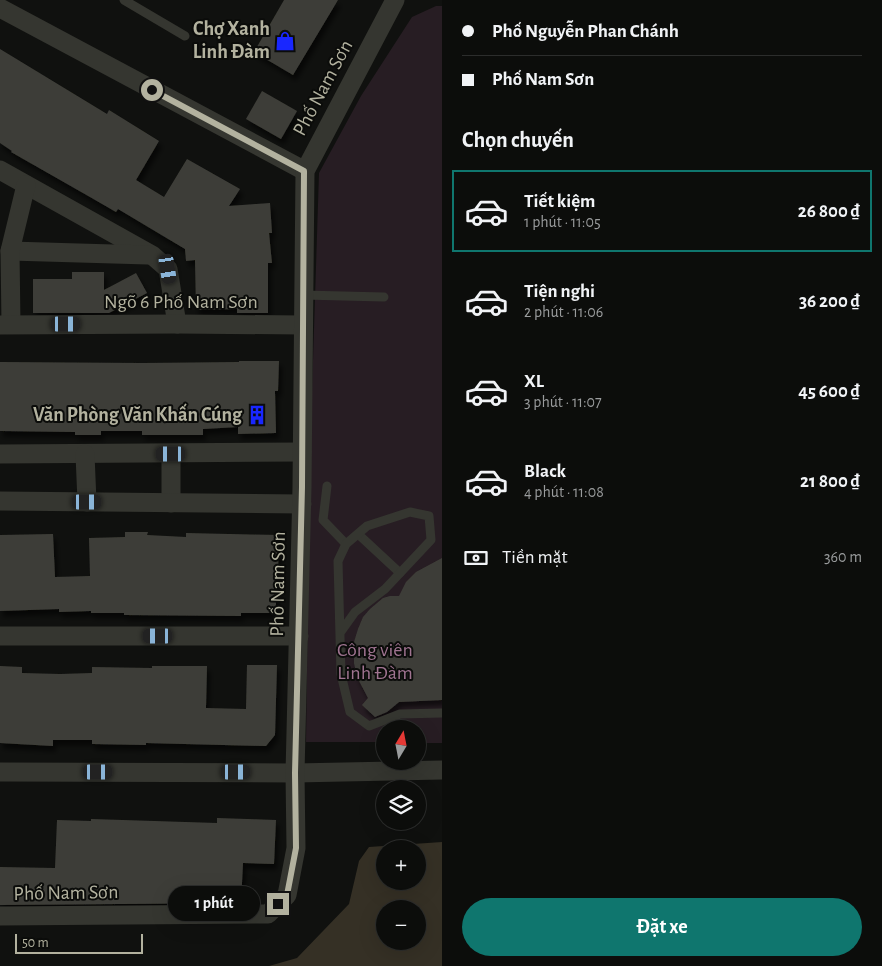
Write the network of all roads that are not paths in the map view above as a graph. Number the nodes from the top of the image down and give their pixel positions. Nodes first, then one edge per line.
1 (124, 0) edge
2 (396, 0) edge
3 (0, 8) edge
4 (185, 36) dead end
5 (0, 170) edge
6 (304, 171) junction
7 (26, 185) junction
8 (10, 251) junction
9 (152, 255) junction
10 (303, 295) junction
11 (384, 297) dead end
12 (5, 324) edge
13 (177, 324) junction
14 (303, 325) junction
15 (302, 452) junction
16 (0, 454) edge
17 (85, 454) junction
18 (171, 454) junction
19 (327, 486) dead end
20 (0, 501) edge
21 (87, 502) junction
22 (171, 503) junction
23 (302, 504) junction
24 (358, 534) junction
25 (346, 544) junction
26 (400, 573) junction
27 (340, 633) junction
28 (0, 636) edge
29 (299, 636) junction
30 (442, 713) edge
31 (442, 770) edge
32 (0, 772) edge
33 (295, 773) junction
34 (0, 916) edge

1 - 4 lane
2 - 6 street, Phố Nam Sơn
3 - 6 street
5 - 7 street
6 - 10 street, Phố Nam Sơn
7 - 8 street
7 - 9 street
8 - 9 street
8 - 12 street
9 - 13 street
10 - 11 lane
10 - 14 street, Phố Nam Sơn
12 - 13 street, Ngõ 6 Phố Nam Sơn
13 - 14 street, Ngõ 6 Phố Nam Sơn
14 - 15 street, Phố Nam Sơn
15 - 18 street
15 - 23 street, Phố Nam Sơn
16 - 17 street
17 - 18 street
17 - 21 street
18 - 22 street
19 - 25 lane
20 - 21 street
21 - 22 street
22 - 23 street
23 - 29 street, Phố Nam Sơn
24 - 25 lane
24 - 26 lane
24 - 26 lane
25 - 27 lane
26 - 27 lane
27 - 30 lane
28 - 29 street
29 - 33 street, Phố Nam Sơn
31 - 33 street
32 - 33 street
33 - 34 street, Phố Nam Sơn

